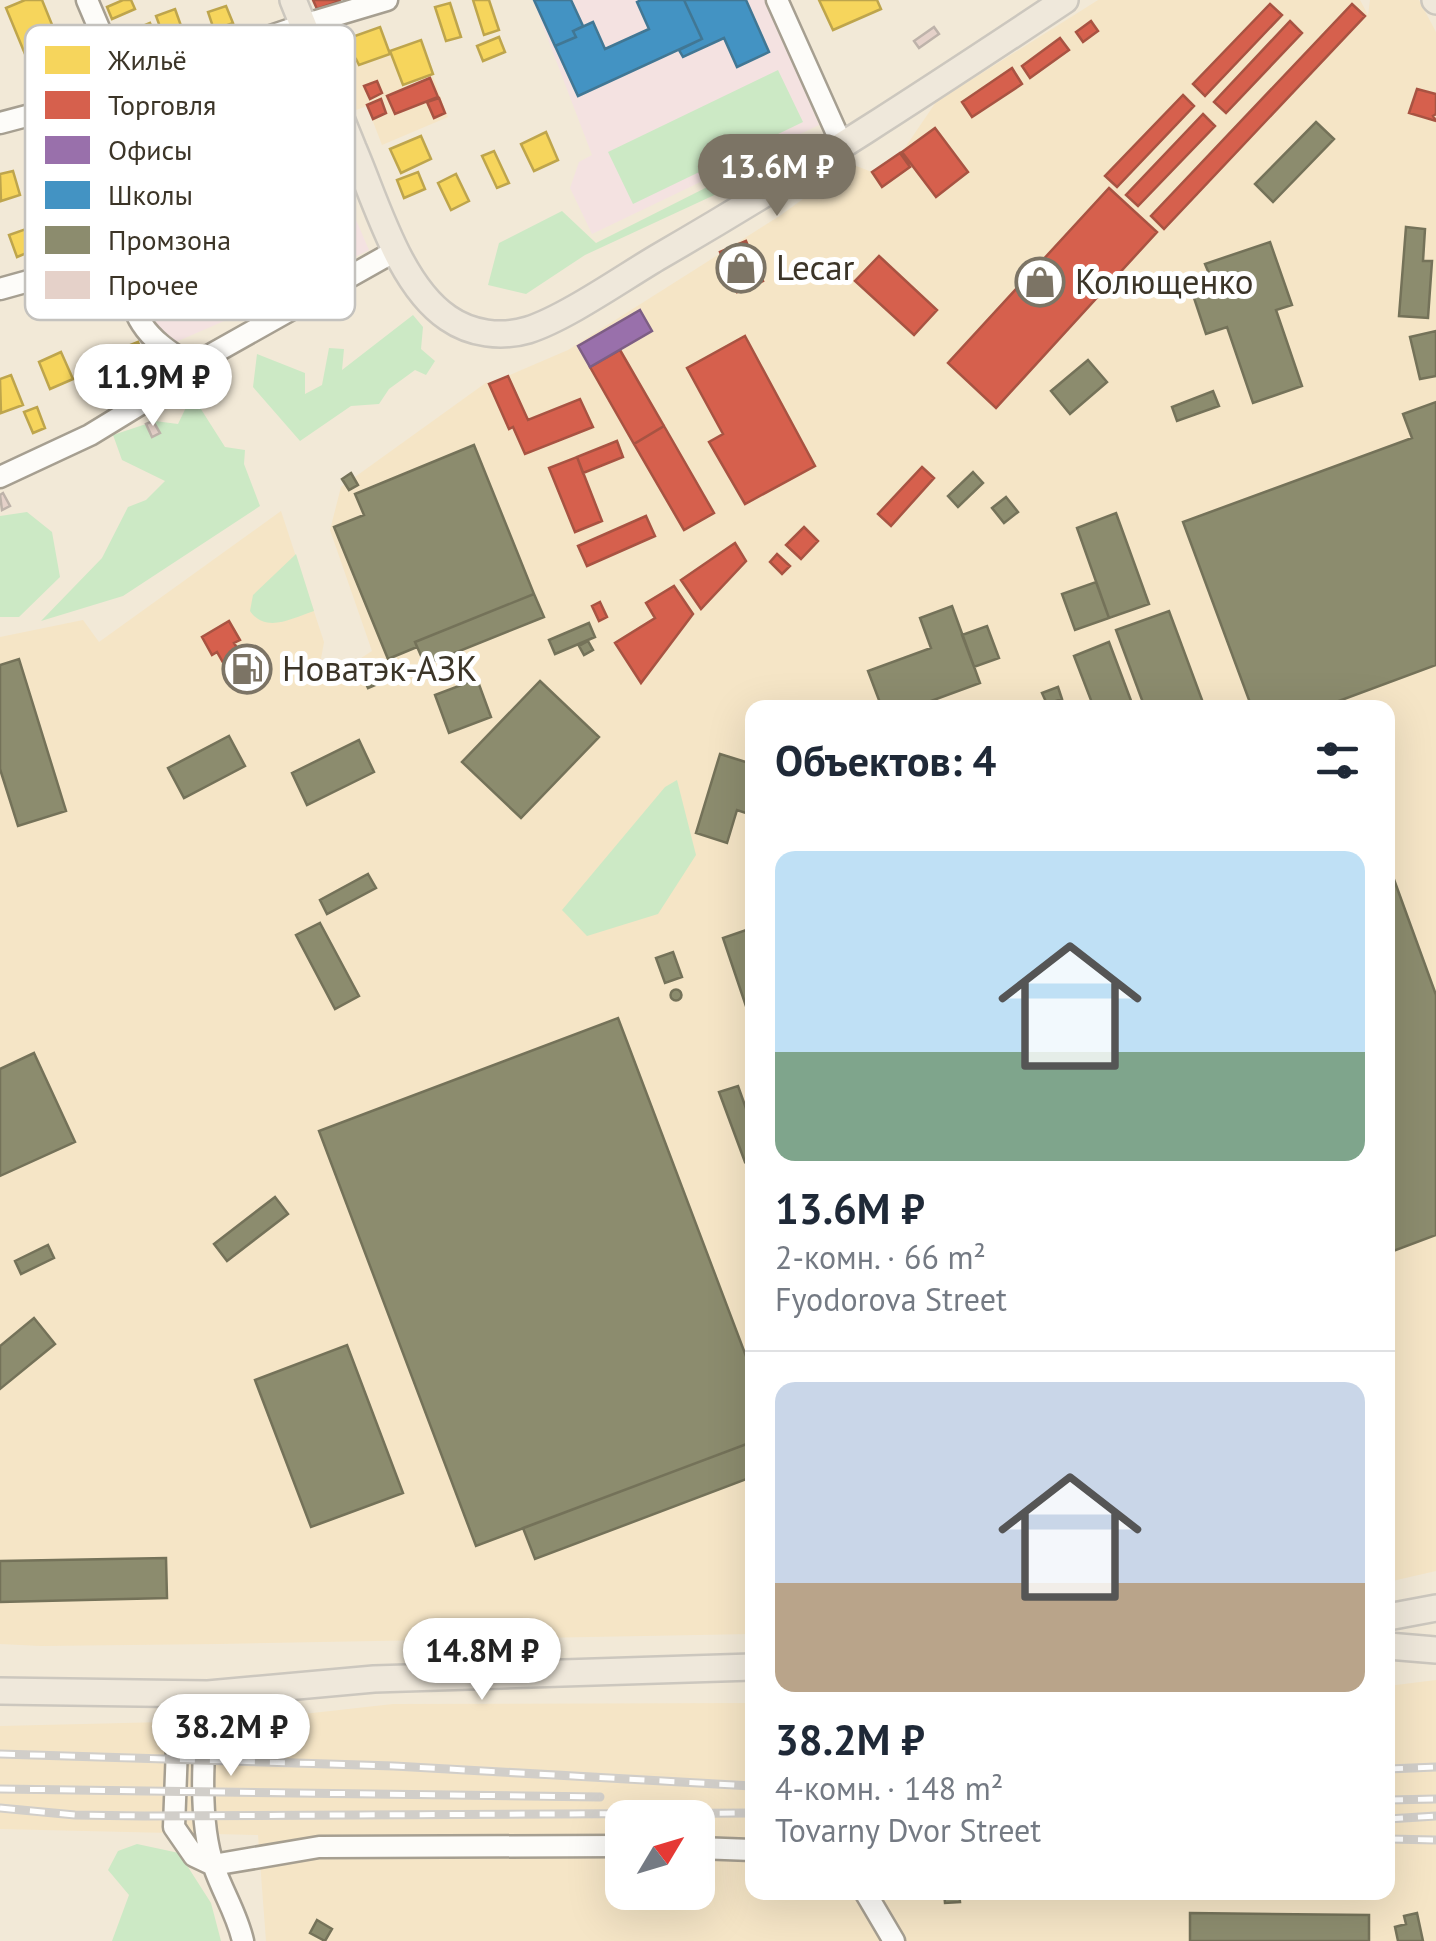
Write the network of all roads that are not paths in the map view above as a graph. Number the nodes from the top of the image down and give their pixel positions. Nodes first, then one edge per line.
1 (86, 0) edge
2 (293, 0) edge
3 (387, 0) edge
4 (777, 0) edge
5 (1065, 0) edge
6 (303, 24) junction
7 (97, 25) edge
8 (300, 25) edge
9 (25, 117) edge
10 (0, 123) edge
11 (843, 148) junction
12 (355, 149) edge
13 (397, 250) junction
14 (355, 274) edge
15 (25, 281) edge
16 (0, 288) edge
17 (140, 320) edge
18 (275, 320) edge
19 (193, 367) junction
20 (0, 477) edge
21 (1436, 1608) edge
22 (1395, 1616) edge
23 (1395, 1647) edge
24 (1436, 1650) edge
25 (745, 1668) edge
26 (0, 1691) edge
27 (180, 1694) junction
28 (208, 1694) junction
29 (605, 1846) edge
30 (715, 1849) edge
31 (745, 1850) edge
32 (213, 1866) junction
33 (870, 1900) edge
34 (243, 1941) edge
35 (894, 1941) edge

1 - 7 street
2 - 6 main road
3 - 6 street
4 - 11 street
5 - 11 main road
6 - 8 street
9 - 10 street
11 - 13 main road
12 - 13 main road
13 - 14 street
15 - 16 street
17 - 19 street
18 - 19 street
19 - 20 street
21 - 22 main road
23 - 24 main road
25 - 28 main road
26 - 27 main road
27 - 28 main road
27 - 32 street
28 - 32 street
29 - 32 street
30 - 31 street
32 - 34 street
33 - 35 street

